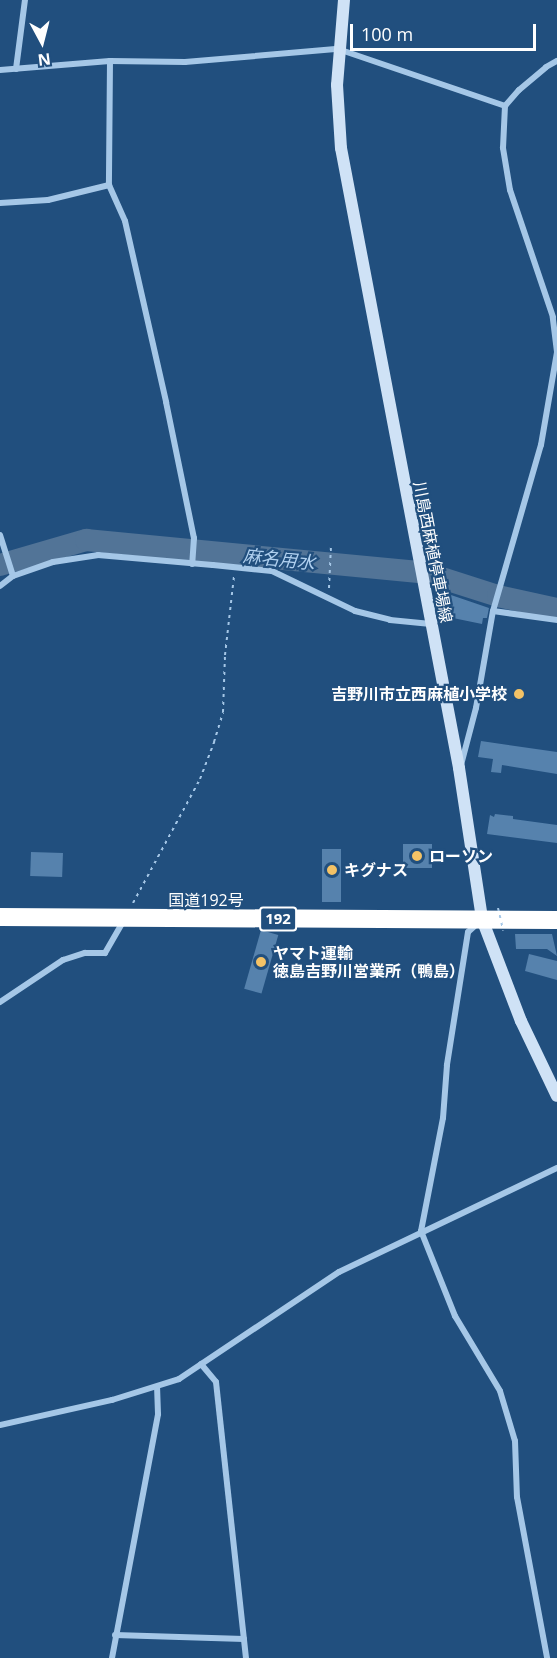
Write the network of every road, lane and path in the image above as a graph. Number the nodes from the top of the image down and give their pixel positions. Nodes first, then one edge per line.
1 (25, 0) edge
2 (344, 0) edge
3 (338, 49) junction
4 (110, 61) junction
5 (557, 62) edge
6 (16, 69) junction
7 (0, 70) edge
8 (505, 106) junction
9 (108, 185) junction
10 (0, 203) edge
11 (555, 369) edge
12 (0, 536) edge
13 (332, 545) dead end
14 (192, 564) junction
15 (235, 567) junction
16 (13, 576) junction
17 (328, 576) dead end
18 (0, 586) edge
19 (494, 609) junction
20 (557, 620) edge
21 (430, 624) junction
22 (459, 768) junction
23 (498, 908) dead end
24 (0, 917) edge
25 (124, 919) junction
26 (482, 919) junction
27 (557, 920) edge
28 (502, 930) dead end
29 (0, 1002) edge
30 (557, 1096) edge
31 (557, 1168) edge
32 (421, 1231) junction
33 (201, 1364) junction
34 (157, 1388) junction
35 (0, 1425) edge
36 (116, 1635) junction
37 (244, 1640) junction
38 (112, 1658) edge
39 (246, 1658) edge
40 (547, 1658) edge

1 - 6 street
2 - 3 main road, 川島西麻植停車場線
3 - 4 street
3 - 8 street
3 - 21 main road, 川島西麻植停車場線
4 - 6 street
4 - 9 street
5 - 8 street
6 - 7 street
8 - 11 street
9 - 10 street
9 - 14 street
11 - 19 street
12 - 16 street
13 - 17 path
14 - 15 street
14 - 16 street
15 - 21 street
15 - 25 path
16 - 18 street
19 - 20 street
19 - 22 street
21 - 22 main road, 川島西麻植停車場線
22 - 26 main road, 川島西麻植停車場線
23 - 28 path, bridge
24 - 25 highway, 国道192号 / 192
25 - 26 highway, 国道192号 / 192
25 - 29 street
26 - 27 highway, 国道192号 / 192
26 - 30 main road, 川島西麻植停車場線
26 - 32 street
31 - 32 street
32 - 33 street
32 - 40 street
33 - 34 street
33 - 37 street
34 - 35 street
34 - 36 street
36 - 37 street
36 - 38 street
37 - 39 street

